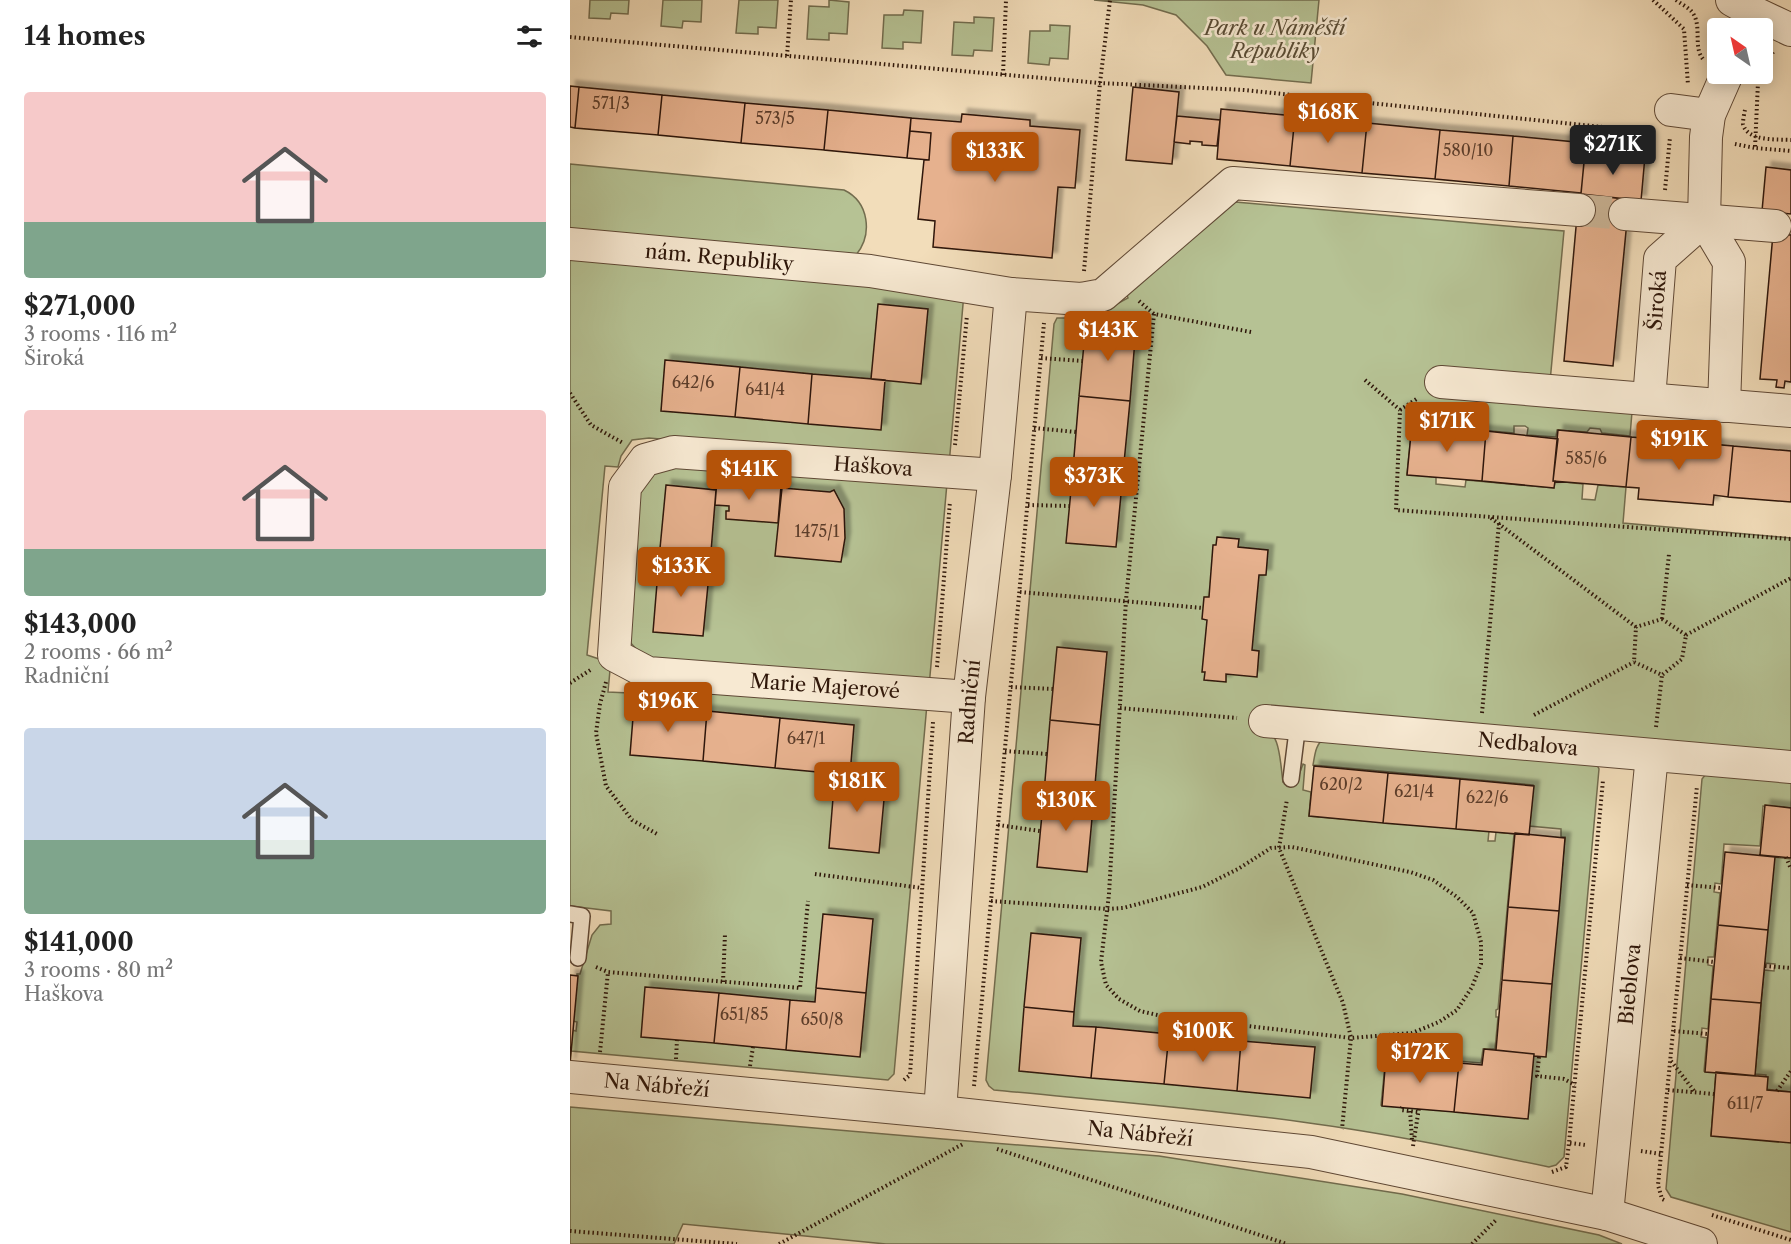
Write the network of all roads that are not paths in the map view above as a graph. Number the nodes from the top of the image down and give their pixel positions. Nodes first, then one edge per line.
1 (1747, 14) edge
2 (1783, 39) edge
3 (1715, 84) edge
4 (1708, 115) junction
5 (1665, 121) road end
6 (1579, 210) tunnel mouth
7 (1625, 214) tunnel mouth
8 (1704, 220) junction
9 (1775, 226) dead end
10 (570, 244) edge
11 (1011, 294) junction
12 (1441, 382) dead end
13 (1649, 399) junction
14 (1724, 406) junction
15 (1791, 411) edge
16 (995, 475) junction
17 (614, 655) joint
18 (969, 697) junction
19 (1265, 721) road end
20 (1298, 723) junction
21 (1652, 755) junction
22 (1791, 767) edge
23 (1291, 779) road end
24 (570, 914) edge
25 (578, 958) dead end
26 (570, 1077) edge
27 (940, 1112) junction
28 (1607, 1214) junction
29 (1701, 1244) edge

1 - 2 street
3 - 4 street
4 - 5 street
4 - 8 street
6 - 11 street, nám. Republiky
7 - 8 street
8 - 9 street
8 - 13 street, Široká
8 - 14 street
10 - 11 street, nám. Republiky
11 - 16 street, Radniční
12 - 13 street
13 - 14 street
14 - 15 street
16 - 17 street, Haškova
16 - 18 street, Radniční
17 - 18 street, Marie Majerové
18 - 27 street, Radniční
19 - 20 street, Nedbalova
20 - 21 street, Nedbalova
20 - 23 lane
21 - 22 street, Nedbalova
21 - 28 street, Bieblova
24 - 25 lane
26 - 27 street, Na Nábřeží
27 - 28 street, Na Nábřeží
28 - 29 street, Na Nábřeží

